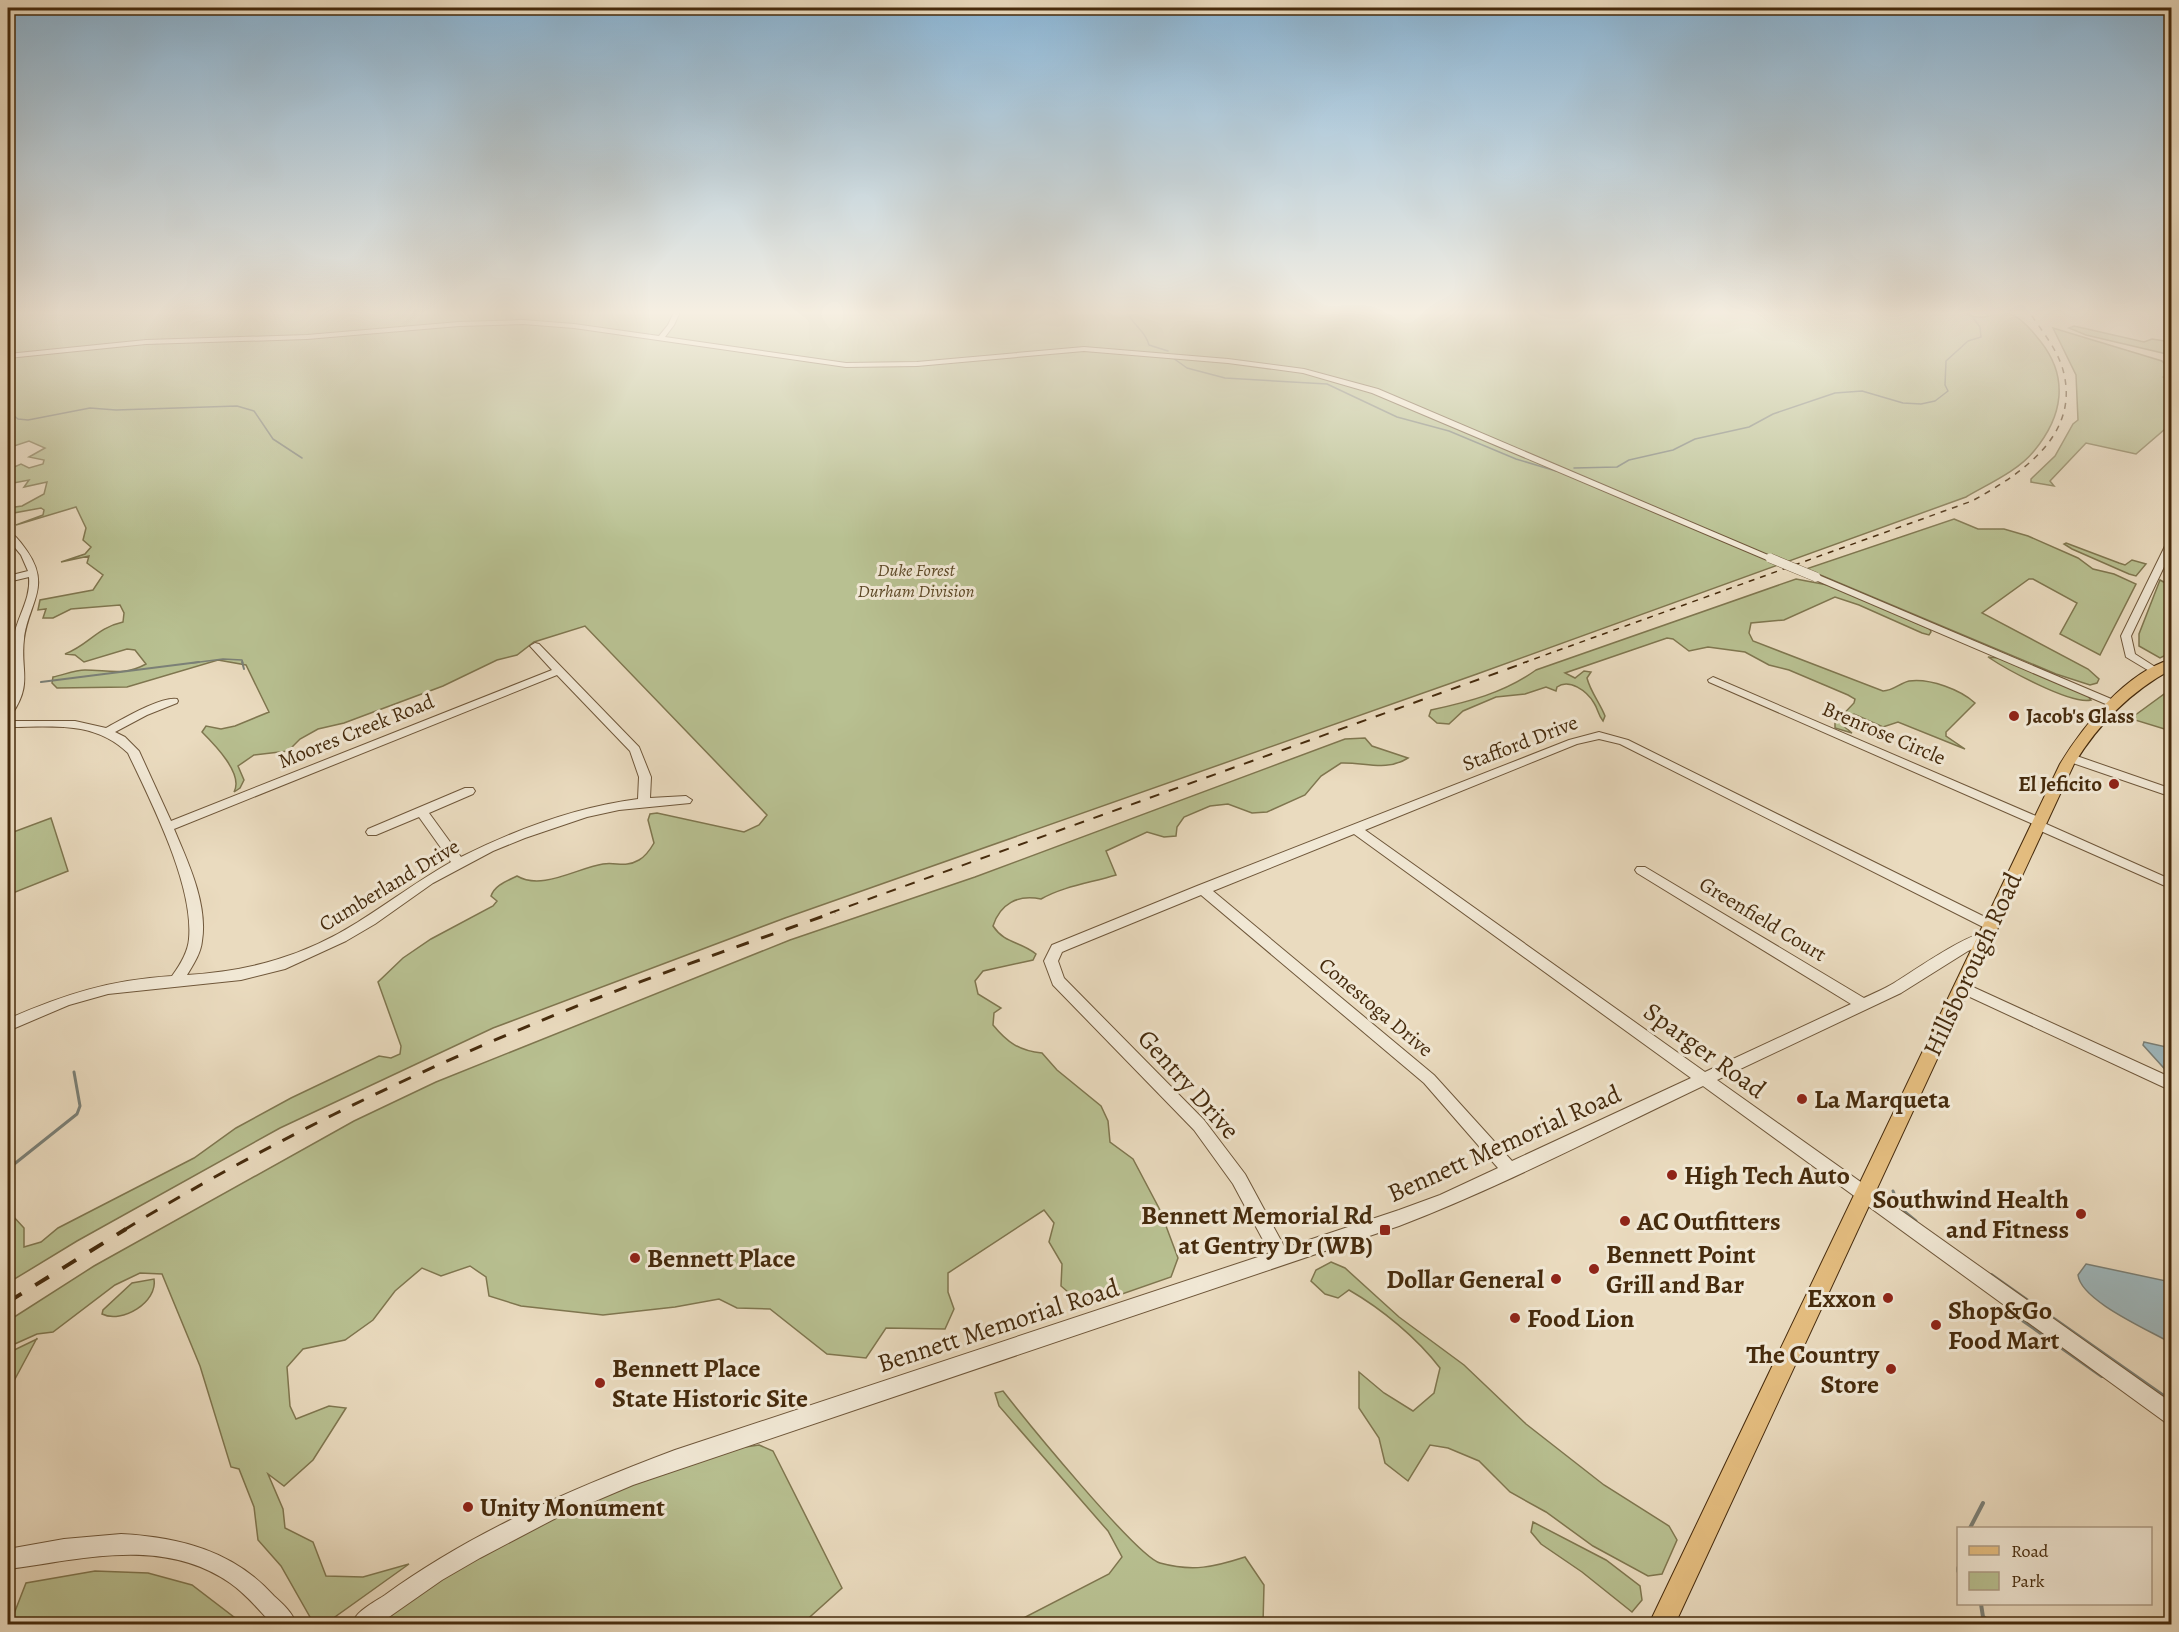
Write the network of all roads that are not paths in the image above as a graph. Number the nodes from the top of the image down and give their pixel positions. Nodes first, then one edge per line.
1 (1355, 386) edge
2 (8, 534) edge
3 (2172, 540) edge
4 (32, 573) junction
5 (8, 579) edge
6 (19, 637) junction
7 (8, 640) edge
8 (535, 646) dead end
9 (2163, 667) edge
10 (559, 671) junction
11 (1713, 680) dead end
12 (173, 701) dead end
13 (2112, 703) junction
14 (8, 712) edge
15 (8, 723) edge
16 (110, 731) junction
17 (2071, 758) junction
18 (469, 791) dead end
19 (2172, 793) edge
20 (686, 800) dead end
21 (644, 801) junction
22 (421, 811) junction
23 (2038, 824) junction
24 (167, 827) junction
25 (1356, 829) junction
26 (372, 832) dead end
27 (459, 863) junction
28 (1641, 870) dead end
29 (2172, 885) edge
30 (1202, 889) junction
31 (1988, 931) junction
32 (1053, 955) joint
33 (176, 982) junction
34 (1962, 987) junction
35 (1864, 1005) junction
36 (8, 1025) edge
37 (1705, 1080) junction
38 (2172, 1085) edge
39 (1511, 1171) junction
40 (1864, 1194) junction
41 (1281, 1258) junction
42 (2172, 1415) edge
43 (8, 1559) edge
44 (286, 1624) edge
45 (362, 1624) edge
46 (1662, 1624) edge

1 - 13 street, bridge
2 - 4 street
3 - 9 street
4 - 5 street
4 - 6 street
6 - 7 street
6 - 14 street
8 - 10 street
9 - 13 main road, Hillsborough Road
10 - 21 street
10 - 24 street, Moores Creek Road
11 - 23 street, Brenrose Circle
12 - 16 street
13 - 17 main road, Hillsborough Road
15 - 16 street
16 - 24 street
17 - 19 street
17 - 23 main road, Hillsborough Road
18 - 22 street
20 - 21 street, Cumberland Drive
21 - 27 street, Cumberland Drive
22 - 26 street
22 - 27 street
23 - 29 street, Brenrose Circle
23 - 31 main road, Hillsborough Road
24 - 33 street
25 - 30 street, Stafford Drive
25 - 31 street, Stafford Drive
25 - 37 street, Sparger Road
27 - 33 street, Cumberland Drive
28 - 35 street, Greenfield Court
30 - 32 street, Stafford Drive
30 - 39 street, Conestoga Drive
31 - 34 main road, Hillsborough Road
31 - 35 street, Bennett Memorial Road
32 - 41 street, Gentry Drive
33 - 36 street, Cumberland Drive
34 - 38 street
34 - 40 main road, Hillsborough Road
35 - 37 street, Bennett Memorial Road
37 - 39 street, Bennett Memorial Road
37 - 40 street, Sparger Road
39 - 41 street, Bennett Memorial Road
40 - 42 street, Sparger Road
40 - 46 main road, Hillsborough Road
41 - 45 street, Bennett Memorial Road
43 - 44 street

